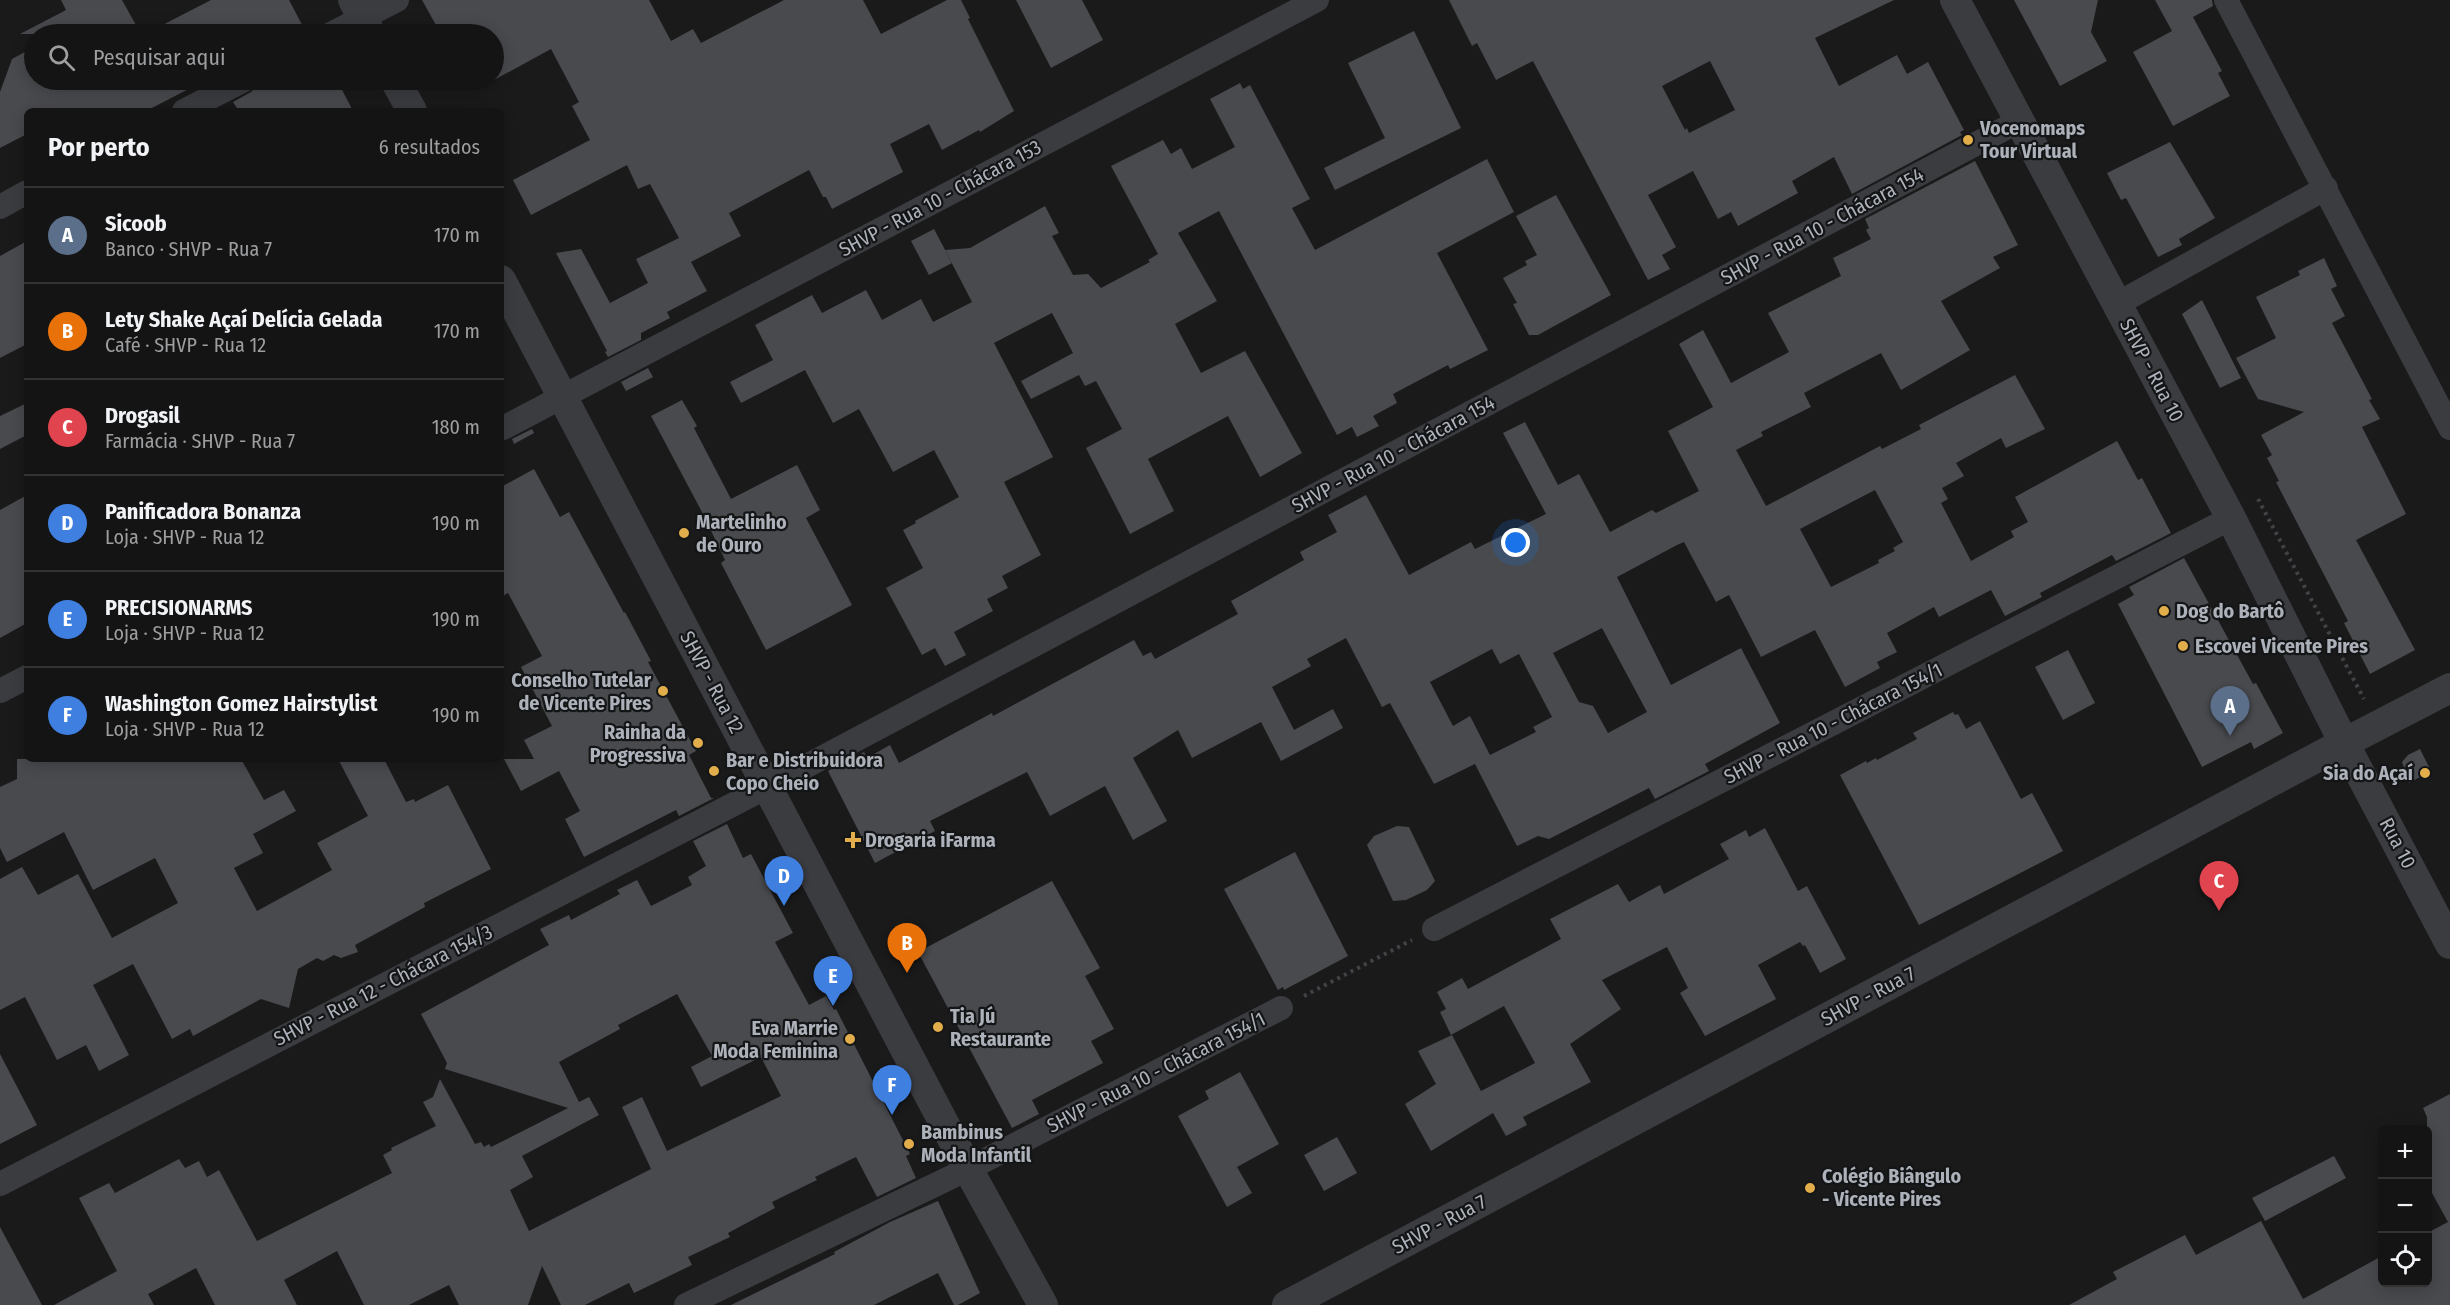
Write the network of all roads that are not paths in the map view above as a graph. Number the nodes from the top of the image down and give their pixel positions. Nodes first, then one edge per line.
1 (396, 0) edge
2 (1317, 0) edge
3 (1955, 0) edge
4 (2226, 0) edge
5 (362, 18) edge
6 (225, 90) edge
7 (400, 90) edge
8 (190, 108) edge
9 (410, 108) edge
10 (2019, 121) junction
11 (2326, 188) junction
12 (24, 194) edge
13 (0, 207) edge
14 (504, 286) edge
15 (2117, 303) junction
16 (2442, 390) edge
17 (563, 396) junction
18 (504, 427) edge
19 (2450, 428) edge
20 (2231, 518) junction
21 (24, 679) edge
22 (2450, 688) edge
23 (0, 691) edge
24 (2344, 742) junction
25 (767, 787) junction
26 (1434, 929) road end
27 (2447, 932) edge
28 (1281, 1008) road end
29 (968, 1169) junction
30 (0, 1184) edge
31 (686, 1305) edge
32 (1043, 1305) edge
33 (1287, 1305) edge

1 - 5 street
2 - 17 street, SHVP - Rua 10 - Chácara 153
3 - 10 street, SHVP - Rua 10
4 - 11 street
6 - 8 street
7 - 9 street
10 - 15 street, SHVP - Rua 10
10 - 25 street, SHVP - Rua 10 - Chácara 154
11 - 15 street
11 - 16 street
12 - 13 street
14 - 17 street, SHVP - Rua 12
15 - 20 street, SHVP - Rua 10
16 - 19 street
17 - 18 street, SHVP - Rua 10 - Chácara 153
17 - 25 street, SHVP - Rua 12
20 - 24 street, SHVP - Rua 10
20 - 26 street, SHVP - Rua 10 - Chácara 154/1
21 - 23 street
22 - 24 street, SHVP - Rua 7
24 - 27 street, Rua 10
24 - 33 street, SHVP - Rua 7
25 - 29 street, SHVP - Rua 12
25 - 30 street, SHVP - Rua 12 - Chácara 154/3
28 - 29 street, SHVP - Rua 10 - Chácara 154/1
29 - 31 street, SHVP - Rua 10 - Chácara 154/1
29 - 32 street, SHVP - Rua 12

